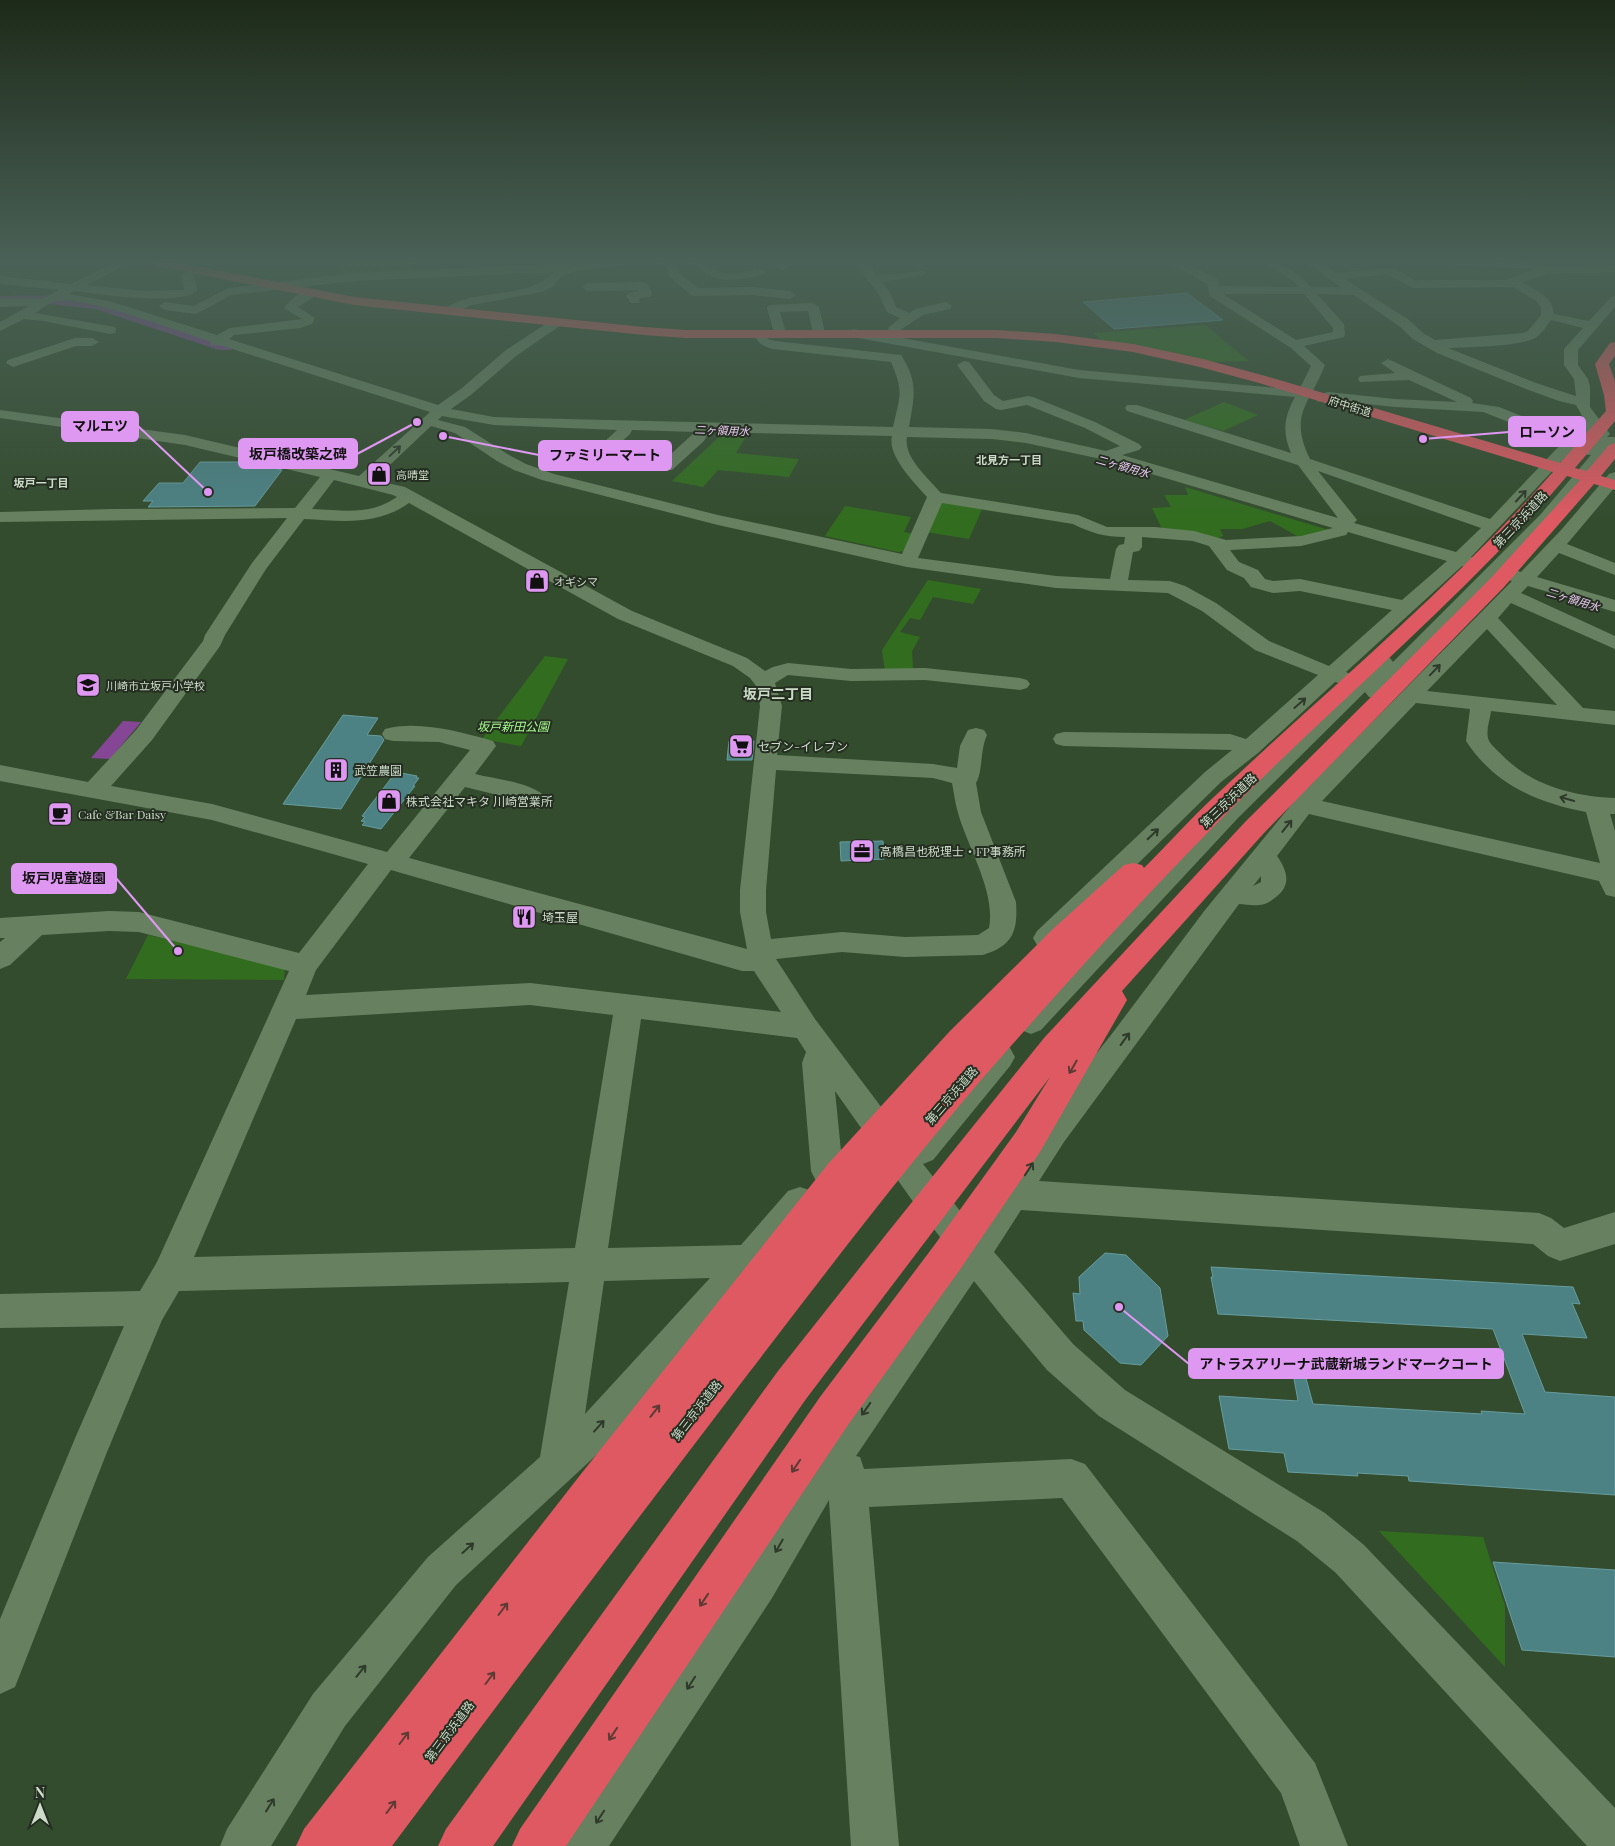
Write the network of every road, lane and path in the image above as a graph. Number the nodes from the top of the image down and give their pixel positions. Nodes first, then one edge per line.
1 (57, 348) edge
2 (234, 348) edge
3 (517, 348) edge
4 (803, 348) edge
5 (930, 348) edge
6 (1128, 348) edge
7 (1299, 348) edge
8 (1441, 348) edge
9 (1572, 348) edge
10 (1613, 348) edge
11 (896, 358) junction
12 (916, 360) dead end
13 (1388, 362) dead end
14 (13, 363) edge
15 (945, 363) dead end
16 (964, 365) junction
17 (1049, 369) junction
18 (1410, 376) junction
19 (1365, 379) dead end
20 (1303, 392) junction
21 (1322, 398) junction
22 (1132, 408) dead end
23 (1483, 408) junction
24 (0, 414) edge
25 (435, 415) junction
26 (1068, 416) junction
27 (465, 427) junction
28 (625, 431) junction
29 (702, 433) junction
30 (761, 434) dead end
31 (900, 435) junction
32 (1012, 439) junction
33 (1598, 445) edge
34 (1104, 455) junction
35 (596, 456) dead end
36 (1303, 462) junction
37 (666, 468) dead end
38 (330, 475) junction
39 (362, 482) junction
40 (409, 496) junction
41 (936, 497) junction
42 (298, 514) junction
43 (0, 517) edge
44 (1493, 526) junction
45 (1341, 529) junction
46 (1134, 532) junction
47 (1215, 542) junction
48 (1556, 546) junction
49 (907, 562) junction
50 (1615, 570) edge
51 (1491, 574) junction
52 (1118, 583) junction
53 (1615, 606) edge
54 (1407, 607) junction
55 (1615, 615) edge
56 (1487, 618) junction
57 (1615, 643) edge
58 (1334, 674) junction
59 (760, 677) junction
60 (1020, 684) dead end
61 (1410, 700) junction
62 (1482, 703) junction
63 (1577, 714) junction
64 (1615, 718) edge
65 (1270, 730) junction
66 (393, 734) dead end
67 (976, 735) dead end
68 (1064, 739) dead end
69 (1250, 748) junction
70 (1320, 754) junction
71 (766, 762) junction
72 (0, 773) edge
73 (963, 777) junction
74 (460, 778) junction
75 (93, 791) junction
76 (537, 802) dead end
77 (1224, 802) junction
78 (1304, 805) junction
79 (1606, 806) edge
80 (1133, 853) junction
81 (388, 861) junction
82 (1182, 880) junction
83 (1614, 880) edge
84 (1229, 899) junction
85 (35, 926) junction
86 (0, 928) edge
87 (1142, 949) junction
88 (761, 955) junction
89 (0, 958) edge
90 (305, 966) junction
91 (629, 1006) junction
92 (285, 1008) junction
93 (814, 1038) junction
94 (872, 1117) junction
95 (826, 1170) junction
96 (916, 1180) junction
97 (1013, 1194) junction
98 (1615, 1228) edge
99 (973, 1254) junction
100 (749, 1261) junction
101 (590, 1264) junction
102 (169, 1274) junction
103 (150, 1308) junction
104 (0, 1311) edge
105 (839, 1426) junction
106 (558, 1468) junction
107 (848, 1490) junction
108 (0, 1672) edge
109 (1615, 1842) edge
110 (244, 1846) edge
111 (321, 1846) edge
112 (362, 1846) edge
113 (392, 1846) edge
114 (449, 1846) edge
115 (463, 1846) edge
116 (538, 1846) edge
117 (581, 1846) edge
118 (875, 1846) edge
119 (1324, 1846) edge

1 - 14 street
2 - 25 street
3 - 25 street
4 - 11 street
5 - 17 street
6 - 20 highway, 府中街道
7 - 20 street
8 - 33 street
9 - 33 street
10 - 33 highway
11 - 12 street
11 - 31 street
13 - 18 street
15 - 16 street
16 - 17 street
16 - 26 street
17 - 20 street
18 - 19 street
18 - 23 street
20 - 21 highway, 府中街道
20 - 36 street
21 - 23 street
21 - 33 highway, 府中街道
22 - 36 street
23 - 33 street
24 - 38 street
25 - 27 street
25 - 31 street
39 -> 25 street
26 - 32 street
26 - 34 street
27 - 28 street
27 - 49 street
28 - 29 street
28 - 35 street
29 - 30 street
29 - 37 street
31 - 32 street
31 - 41 street
32 - 34 street
32 - 45 street
44 -> 33 street
33 - 48 street
33 - 51 street
33 - 77 highway, 第三京浜道路
33 - 87 highway, 第三京浜道路
34 - 45 street
36 - 44 street
36 - 45 street
38 - 39 street
38 - 42 street
39 - 40 street
40 - 42 street
40 - 59 street
41 - 46 street
41 - 49 street
42 - 43 street
42 - 75 street
44 - 51 street
45 - 47 street
45 - 51 street
46 - 47 street
46 - 52 street
47 - 54 street
48 - 50 street
48 - 51 street
49 - 52 street
51 - 53 street
51 - 54 street
51 - 55 street
51 - 56 street
51 - 57 street
51 - 70 street
52 - 58 street
54 - 58 street
61 -> 56 street
56 - 63 street
58 - 61 street
65 -> 58 street
59 - 60 street
59 - 71 street
61 - 62 street
61 - 70 street
62 - 63 street
79 -> 62 street
63 - 64 street
65 - 69 street
65 - 70 street
66 - 74 street
67 - 73 street
68 - 69 street
80 -> 69 street
70 - 78 street
70 - 82 street
71 - 73 street
71 - 88 street
72 - 75 street
73 - 88 street
74 - 76 street
74 - 81 street
75 - 81 street
111 -> 77 highway
112 -> 77 highway, 第三京浜道路
78 - 83 street
84 -> 78 street
79 - 83 street
80 - 82 street
80 - 94 street
81 - 88 street
81 - 90 street
82 - 84 street
82 - 96 street
97 -> 84 street
85 - 86 street
85 - 89 street
85 - 90 street
87 -> 105 highway
87 - 115 highway, 第三京浜道路
88 - 93 street
90 - 92 street
91 - 92 street
91 - 93 street
91 - 101 street
92 - 102 street
93 - 94 street
93 - 95 street
94 - 95 street
94 - 96 street
95 - 100 street
96 - 99 street
96 - 113 street
96 - 114 street
97 - 98 street
97 - 99 street
99 -> 105 street
99 - 109 street
100 - 101 street
106 -> 100 street
101 - 102 street
101 - 106 street
102 - 103 street
103 - 104 street
103 - 108 street
105 - 107 street
105 -> 116 highway
105 -> 117 street
110 -> 106 street
107 - 118 street
107 - 119 street

